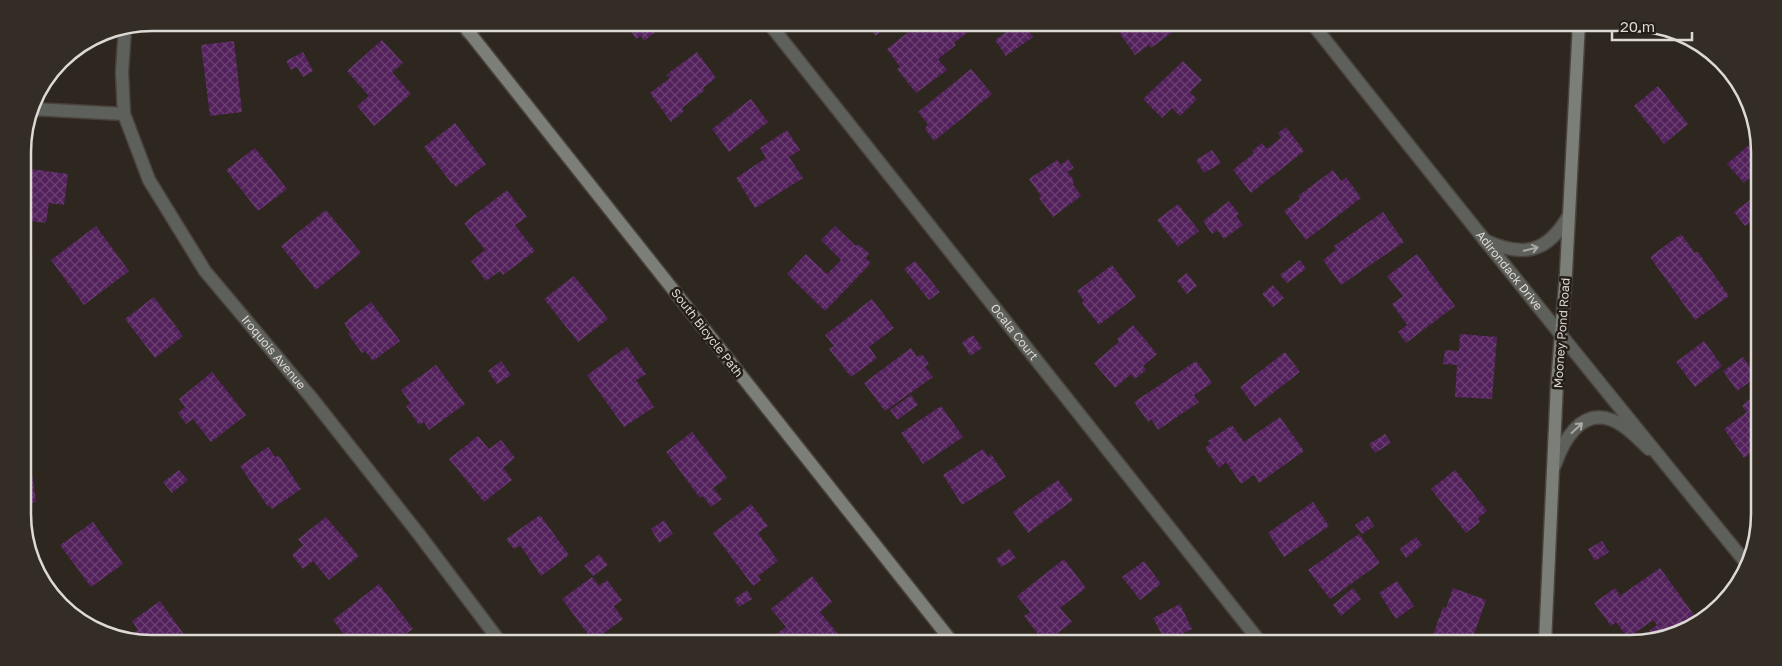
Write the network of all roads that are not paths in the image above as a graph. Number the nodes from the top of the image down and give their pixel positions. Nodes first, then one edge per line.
1 (1318, 31) edge
2 (1579, 31) edge
3 (469, 32) edge
4 (776, 32) edge
5 (125, 35) edge
6 (39, 109) edge
7 (124, 114) junction
8 (1569, 215) junction
9 (1484, 240) junction
10 (1561, 334) junction
11 (1664, 462) junction
12 (1553, 470) junction
13 (1742, 558) edge
14 (946, 634) edge
15 (1254, 634) edge
16 (1545, 634) edge
17 (494, 635) edge

1 - 9 street, Adirondack Drive
2 - 8 street, Mooney Pond Road
3 - 14 street, South Bicycle Path
4 - 15 street, Ocala Court
5 - 7 street, Iroquois Avenue
6 - 7 street
7 - 17 street, Iroquois Avenue
9 -> 8 street
8 - 10 street, Mooney Pond Road
9 - 10 street, Adirondack Drive
10 - 11 street, Adirondack Drive
10 - 12 street, Mooney Pond Road
12 -> 11 street
11 - 13 street, Adirondack Drive
12 - 16 street, Mooney Pond Road

